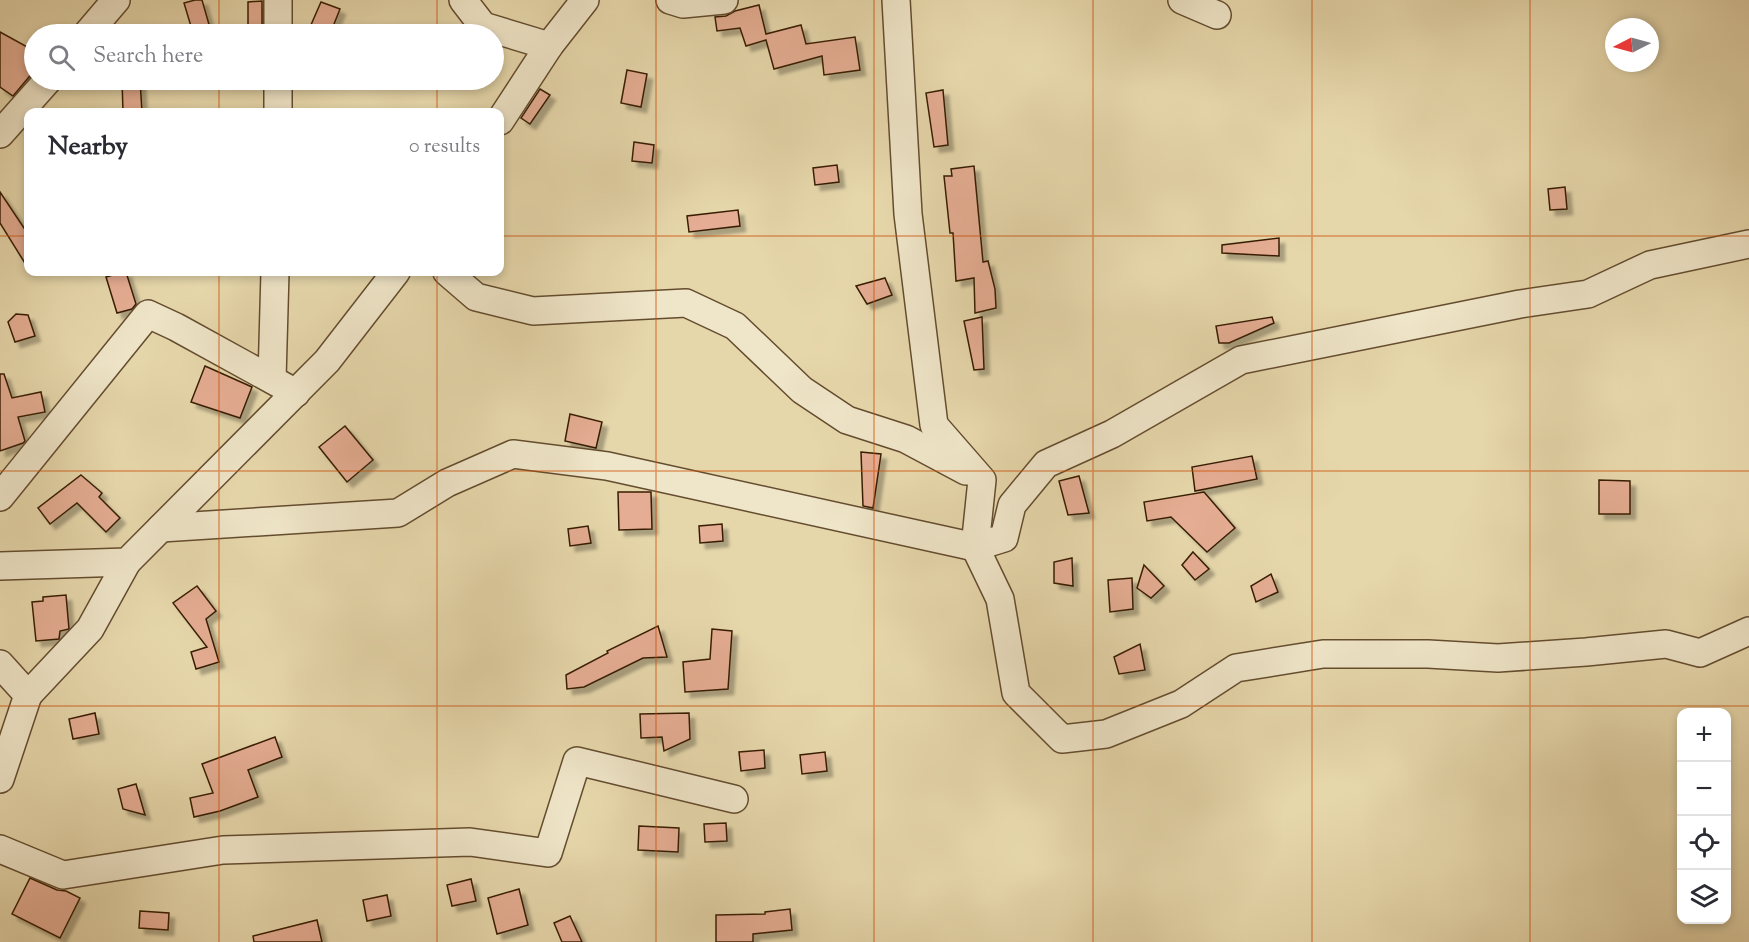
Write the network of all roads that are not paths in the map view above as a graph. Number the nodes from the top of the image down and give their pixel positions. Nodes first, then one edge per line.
1 (116, 0) edge
2 (278, 0) edge
3 (463, 0) edge
4 (585, 0) edge
5 (670, 0) edge
6 (724, 0) edge
7 (896, 0) edge
8 (1182, 0) edge
9 (485, 13) edge
10 (1217, 15) dead end
11 (96, 24) edge
12 (278, 24) edge
13 (549, 46) junction
14 (39, 90) edge
15 (278, 90) edge
16 (278, 108) edge
17 (504, 115) edge
18 (0, 134) edge
19 (1749, 244) edge
20 (275, 276) edge
21 (393, 276) edge
22 (452, 276) edge
23 (272, 380) junction
24 (296, 393) junction
25 (982, 480) junction
26 (0, 497) edge
27 (161, 528) junction
28 (975, 547) junction
29 (127, 562) junction
30 (0, 566) edge
31 (1749, 630) edge
32 (0, 664) edge
33 (28, 694) junction
34 (0, 779) edge
35 (734, 799) dead end
36 (0, 849) edge

1 - 11 street
2 - 12 street
3 - 9 street
4 - 13 street
5 - 6 street
7 - 25 street
8 - 10 street
9 - 13 street
13 - 17 street
14 - 18 street
15 - 16 street
19 - 28 street
20 - 23 street
21 - 24 street
22 - 25 street
23 - 24 street
23 - 26 street
24 - 27 street
25 - 28 street
27 - 28 street
27 - 29 street
28 - 31 street
29 - 30 street
29 - 33 street
32 - 33 street
33 - 34 street
35 - 36 street

